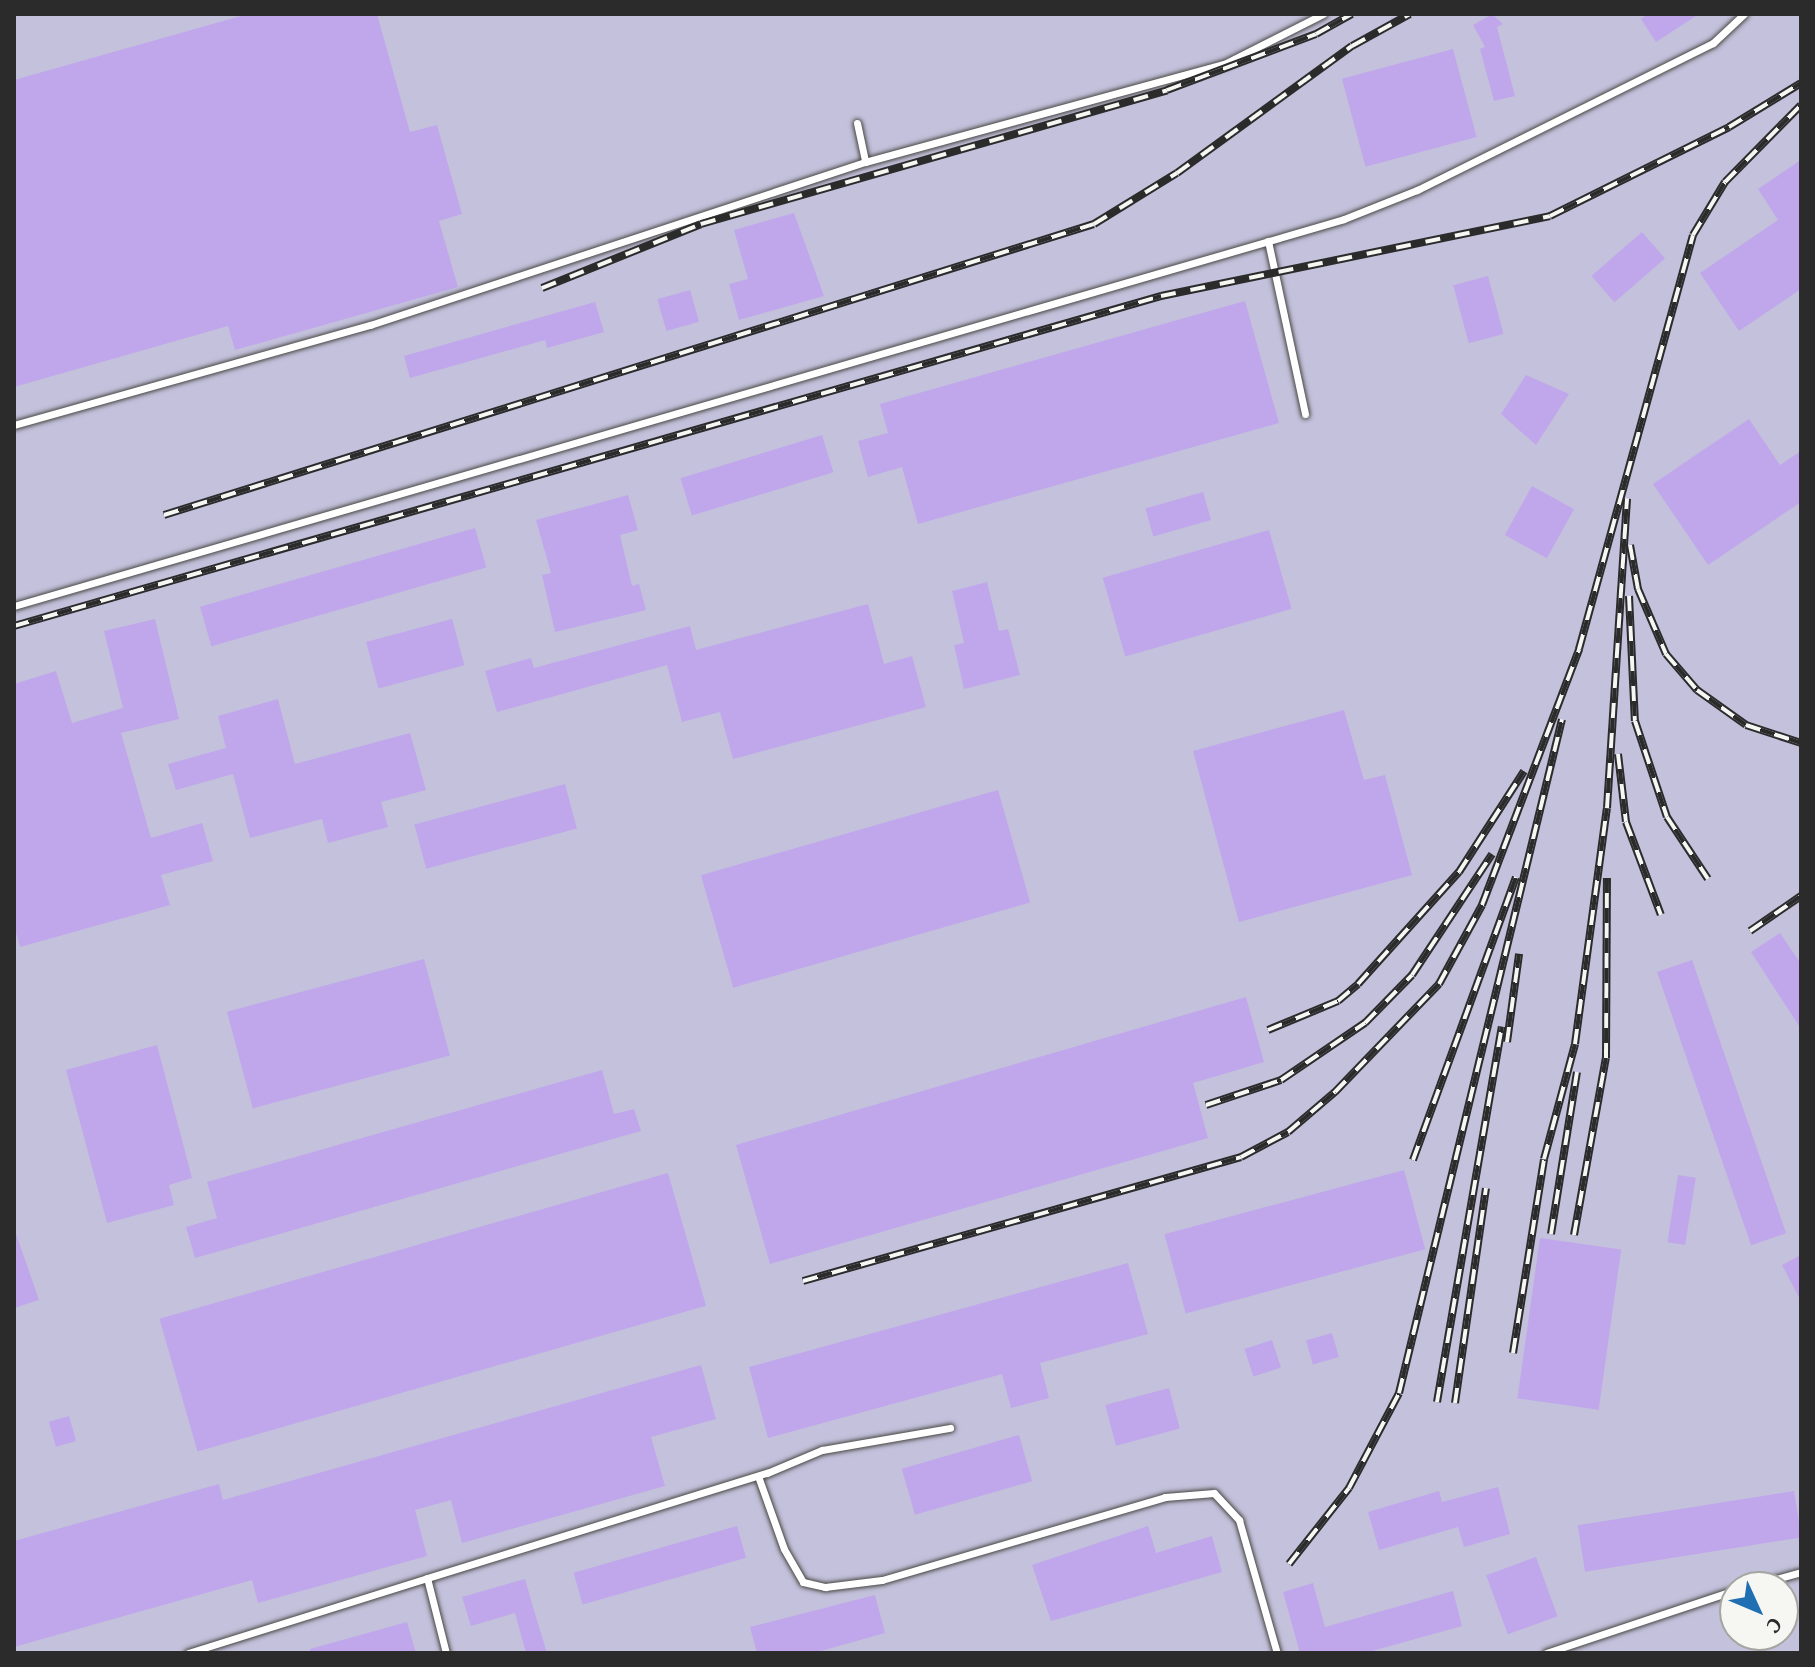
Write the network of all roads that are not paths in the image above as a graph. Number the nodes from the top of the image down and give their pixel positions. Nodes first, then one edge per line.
1 (1323, 14) edge
2 (1744, 14) edge
3 (857, 123) dead end
4 (865, 162) junction
5 (1268, 241) junction
6 (1305, 414) dead end
7 (14, 425) edge
8 (14, 606) edge
9 (950, 1428) dead end
10 (758, 1476) junction
11 (427, 1578) junction
12 (1719, 1595) edge
13 (188, 1653) edge
14 (446, 1653) edge
15 (1277, 1653) edge
16 (1546, 1653) edge

1 - 4 lane
2 - 5 lane
3 - 4 lane
4 - 7 lane
5 - 6 lane
5 - 8 lane
9 - 10 lane
10 - 11 lane
10 - 15 lane
11 - 13 lane
11 - 14 lane
12 - 16 lane

